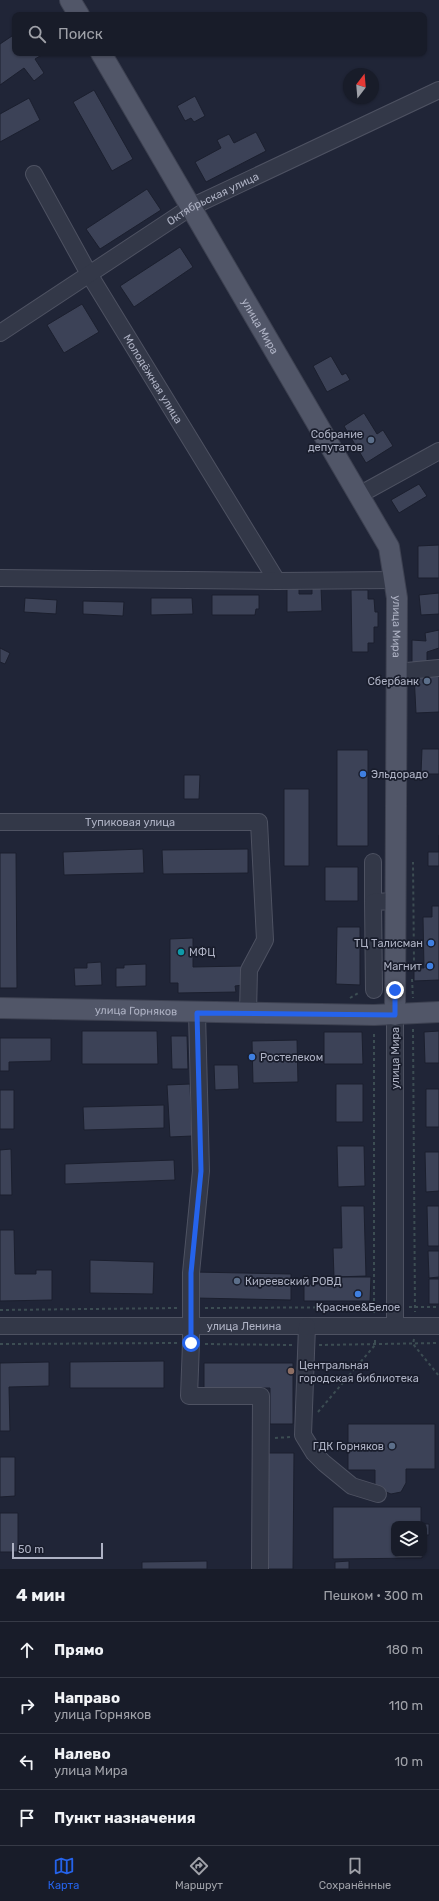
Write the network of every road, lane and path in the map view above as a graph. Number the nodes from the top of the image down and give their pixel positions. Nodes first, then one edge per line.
1 (70, 0) edge
2 (77, 12) edge
3 (103, 56) edge
4 (439, 90) edge
5 (34, 174) dead end
6 (191, 207) junction
7 (89, 274) junction
8 (0, 333) edge
9 (439, 451) edge
10 (359, 495) junction
11 (0, 578) edge
12 (396, 580) junction
13 (277, 582) junction
14 (439, 668) edge
15 (396, 672) junction
16 (0, 822) edge
17 (413, 861) dead end
18 (373, 862) dead end
19 (395, 901) junction
20 (373, 902) junction
21 (412, 972) dead end
22 (412, 978) dead end
23 (374, 990) dead end
24 (0, 1008) edge
25 (439, 1012) edge
26 (197, 1013) junction
27 (248, 1013) junction
28 (374, 1015) junction
29 (404, 1015) junction
30 (374, 1307) junction
31 (395, 1307) junction
32 (414, 1307) junction
33 (439, 1307) edge
34 (191, 1308) junction
35 (0, 1310) edge
36 (0, 1326) edge
37 (191, 1326) junction
38 (307, 1326) junction
39 (374, 1326) junction
40 (395, 1326) junction
41 (415, 1326) junction
42 (439, 1326) edge
43 (191, 1343) junction
44 (0, 1344) edge
45 (413, 1344) junction
46 (439, 1344) edge
47 (306, 1345) junction
48 (375, 1345) junction
49 (439, 1376) edge
50 (303, 1428) junction
51 (261, 1438) junction
52 (378, 1494) dead end
53 (260, 1569) edge

1 - 2 main road
3 - 6 main road, улица Мира
4 - 6 street, Октябрьская улица
5 - 7 street, Молодёжная улица
6 - 7 street, Октябрьская улица
6 - 10 main road, улица Мира
7 - 8 street, Октябрьская улица
7 - 13 street, Молодёжная улица
9 - 10 street
10 - 12 main road, улица Мира
11 - 13 street
12 - 13 street
12 - 15 main road, улица Мира
14 - 15 street
15 - 19 main road, улица Мира
16 - 27 street, Тупиковая улица
17 - 21 path
18 - 20 street
19 - 20 street
19 - 29 main road, улица Мира
20 - 23 street
22 - 29 path
24 - 26 main road, улица Горняков
25 - 29 main road, улица Горняков
26 - 27 main road, улица Горняков
26 - 34 street
27 - 28 main road, улица Горняков
28 - 29 main road, улица Горняков
28 - 30 path
29 - 31 street, улица Мира
29 - 32 path
30 - 31 path
30 - 34 path
30 - 39 path
31 - 32 path
31 - 40 street, улица Мира
32 - 33 path
32 - 41 path
34 - 35 path
34 - 37 street
36 - 37 street, улица Ленина
37 - 38 street, улица Ленина
37 - 43 street
38 - 39 street, улица Ленина
38 - 47 street
39 - 40 street, улица Ленина
39 - 48 path
40 - 41 street, улица Ленина
41 - 42 street, улица Ленина
41 - 45 path
43 - 44 path
43 - 47 path
43 - 51 street
45 - 46 path
45 - 48 path
45 - 49 path
47 - 48 path
47 - 50 street
48 - 50 path
50 - 51 path
50 - 52 street
51 - 53 street

